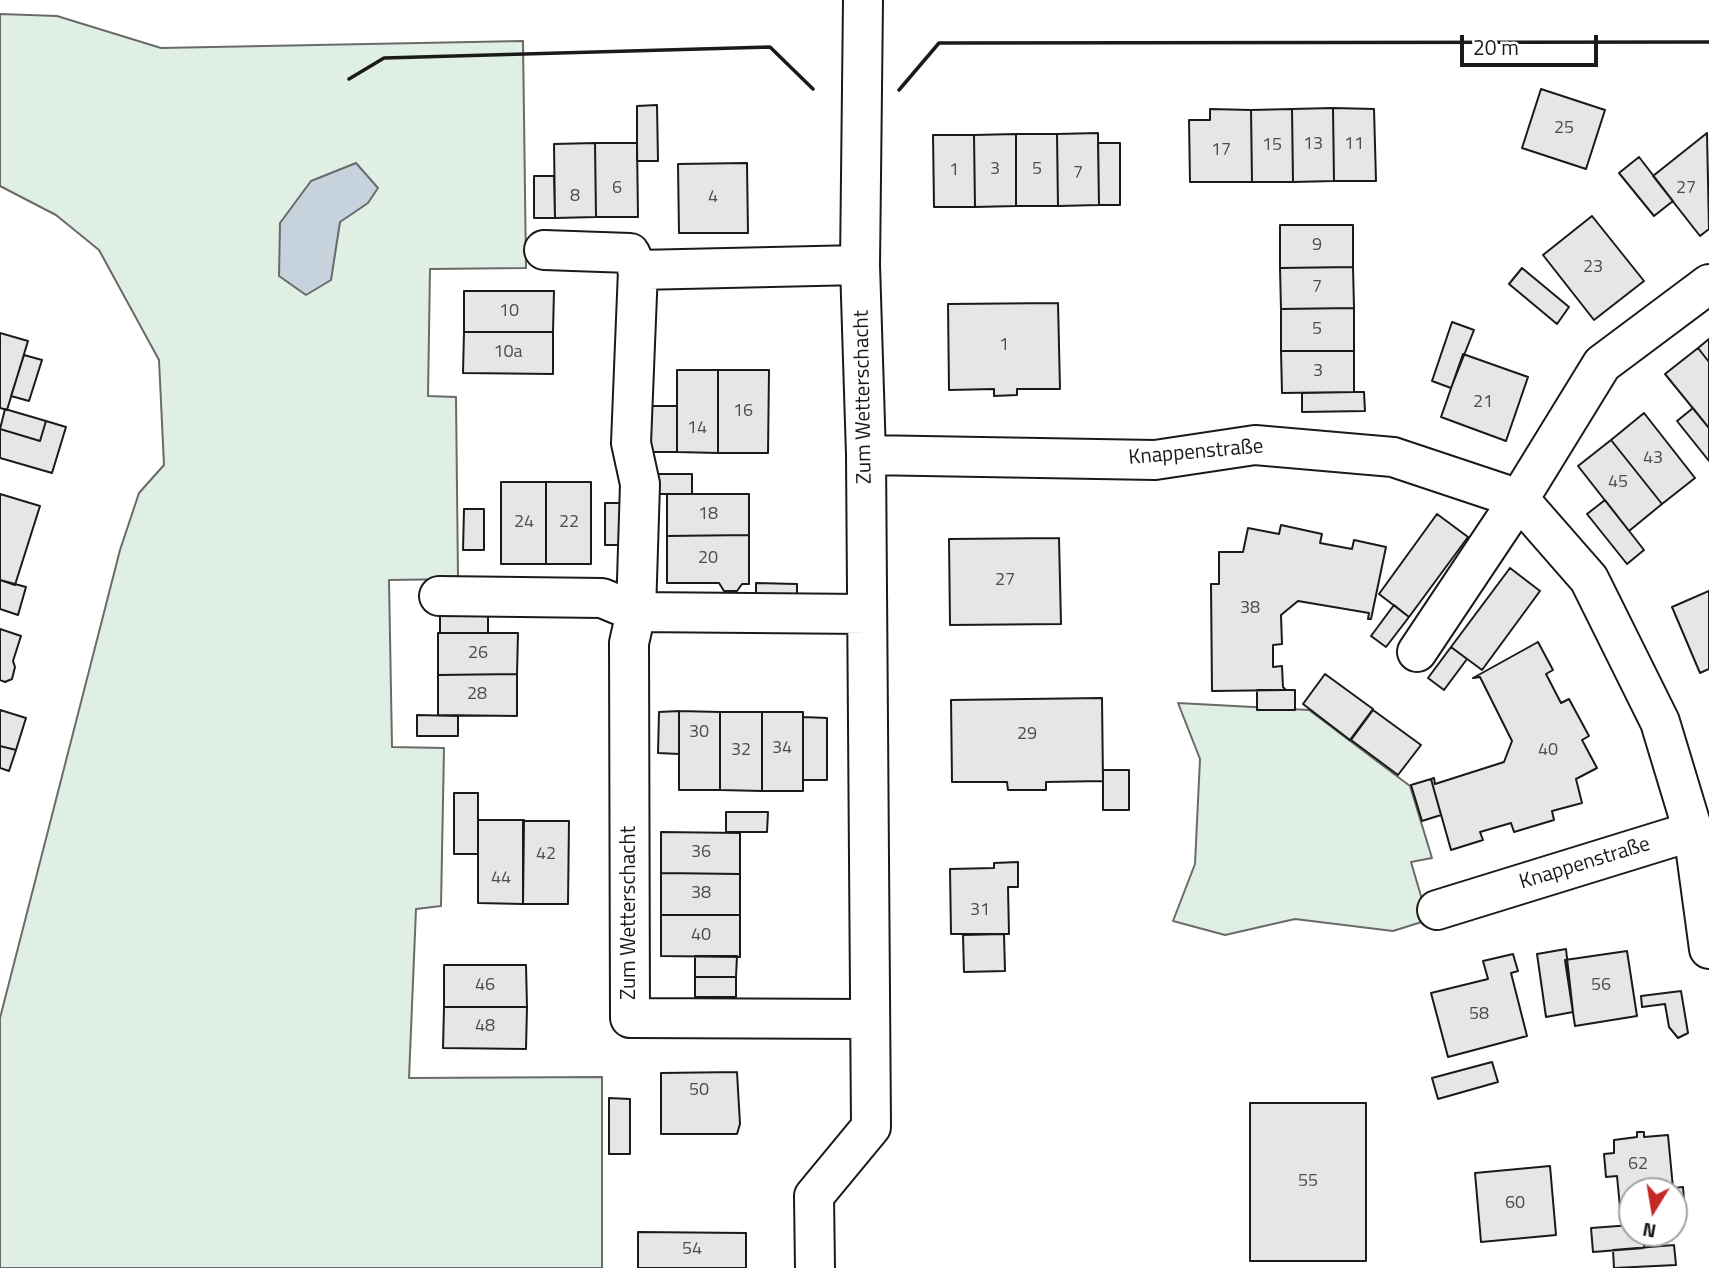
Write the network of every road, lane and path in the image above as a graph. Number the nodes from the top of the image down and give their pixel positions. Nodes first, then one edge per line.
1 (863, 0) edge
2 (544, 250) dead end
3 (860, 265) junction
4 (638, 270) junction
5 (1709, 284) edge
6 (866, 455) junction
7 (1519, 499) junction
8 (439, 596) dead end
9 (636, 612) junction
10 (866, 614) junction
11 (1417, 652) dead end
12 (1693, 831) junction
13 (1437, 910) dead end
14 (1709, 949) edge
15 (869, 1019) junction
16 (816, 1268) edge

1 - 3 street, Zum Wetterschacht
2 - 4 street
3 - 4 street
3 - 6 street, Zum Wetterschacht
4 - 9 street, Zum Wetterschacht
5 - 7 street
6 - 7 street, Knappenstraße
6 - 10 street, Zum Wetterschacht
7 - 11 street
7 - 12 street
8 - 9 street
9 - 10 street
9 - 15 street, Zum Wetterschacht
10 - 15 street, Zum Wetterschacht
12 - 13 street, Knappenstraße
12 - 14 street
15 - 16 street, Zum Wetterschacht

